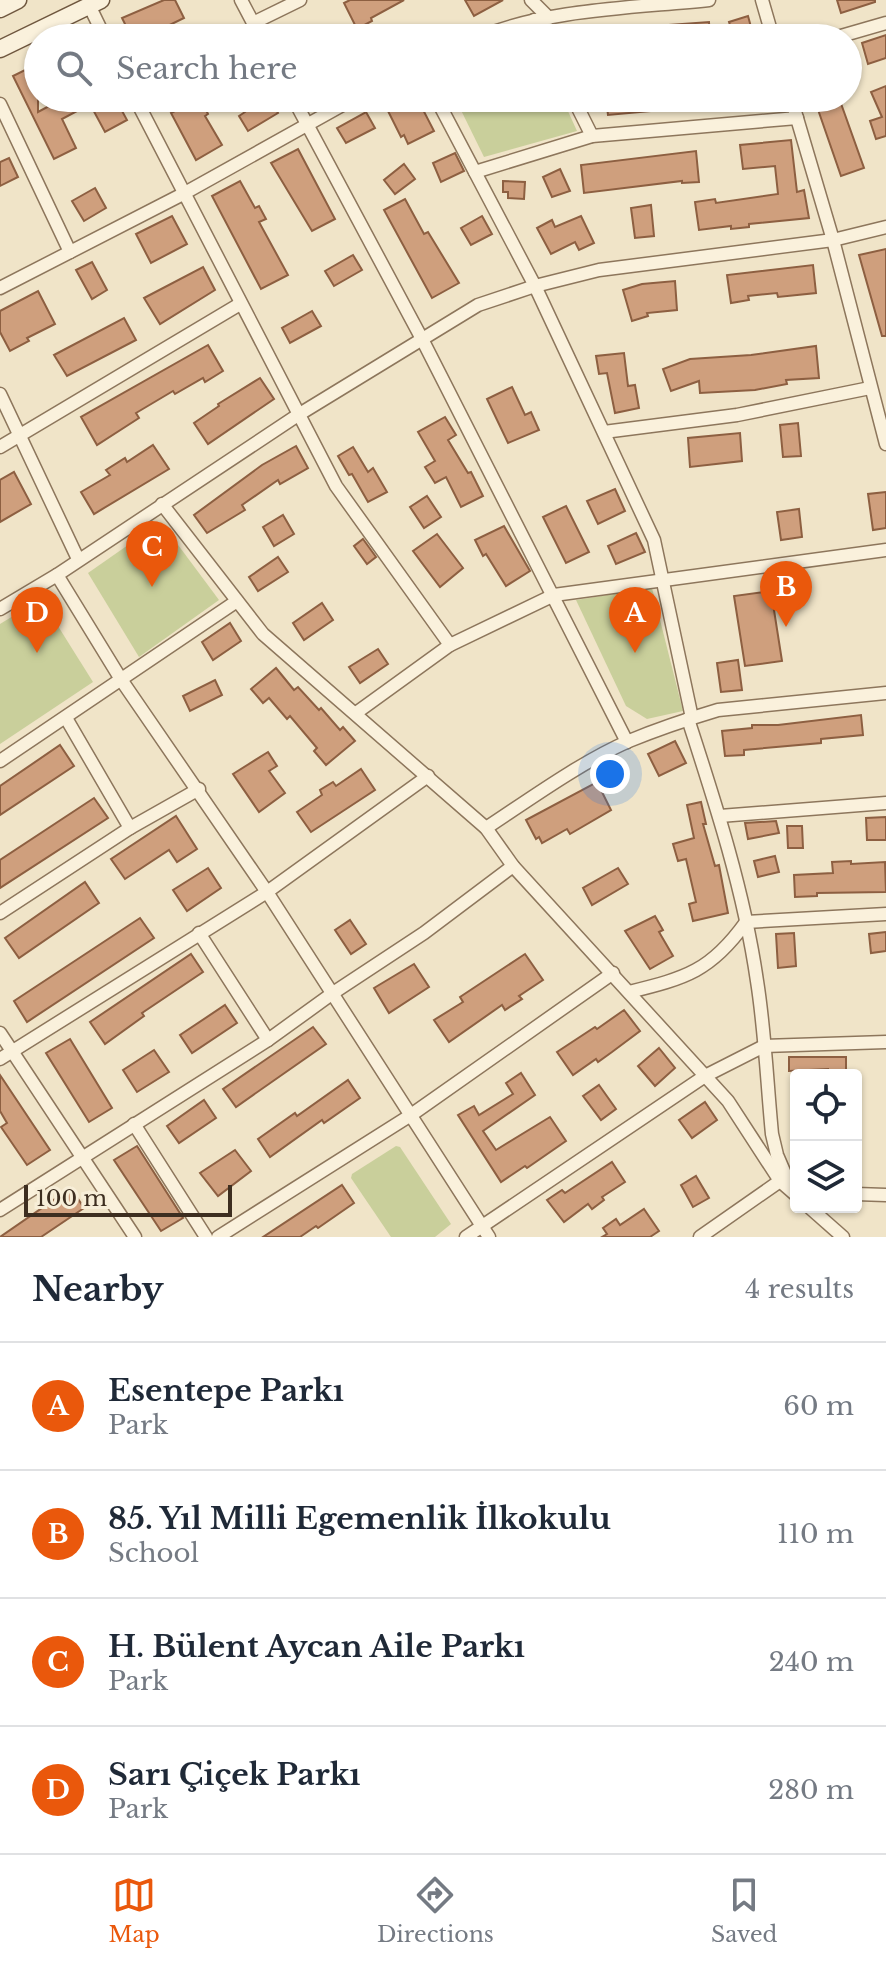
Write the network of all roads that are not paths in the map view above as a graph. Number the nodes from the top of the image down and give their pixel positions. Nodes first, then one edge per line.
1 (18, 0) edge
2 (241, 0) edge
3 (300, 0) edge
4 (531, 0) edge
5 (709, 0) edge
6 (762, 0) edge
7 (95, 2) edge
8 (631, 4) edge
9 (0, 9) edge
10 (549, 18) junction
11 (534, 20) junction
12 (253, 23) joint
13 (886, 23) edge
14 (51, 24) edge
15 (101, 24) edge
16 (515, 24) edge
17 (536, 24) edge
18 (769, 24) edge
19 (862, 30) edge
20 (24, 37) edge
21 (0, 49) edge
22 (0, 104) edge
23 (142, 112) edge
24 (301, 112) edge
25 (331, 112) edge
26 (443, 112) edge
27 (580, 112) edge
28 (795, 112) edge
29 (797, 118) junction
30 (308, 125) junction
31 (592, 136) junction
32 (475, 172) junction
33 (183, 194) junction
34 (886, 227) edge
35 (833, 240) junction
36 (70, 252) junction
37 (535, 286) junction
38 (0, 288) edge
39 (240, 304) junction
40 (422, 339) junction
41 (870, 388) junction
42 (0, 394) edge
43 (298, 415) junction
44 (604, 432) junction
45 (20, 436) junction
46 (886, 444) edge
47 (0, 447) edge
48 (162, 504) junction
49 (886, 550) edge
50 (78, 559) junction
51 (57, 575) junction
52 (663, 579) junction
53 (554, 595) junction
54 (237, 601) junction
55 (0, 609) edge
56 (450, 645) junction
57 (122, 681) junction
58 (886, 693) edge
59 (356, 713) junction
60 (66, 718) junction
61 (690, 718) junction
62 (627, 742) junction
63 (0, 761) edge
64 (428, 776) junction
65 (199, 789) junction
66 (886, 803) edge
67 (720, 816) junction
68 (130, 828) junction
69 (486, 828) junction
70 (513, 866) junction
71 (267, 892) junction
72 (0, 913) edge
73 (886, 914) edge
74 (746, 922) junction
75 (199, 933) junction
76 (613, 973) junction
77 (629, 992) junction
78 (333, 993) junction
79 (0, 1033) edge
80 (268, 1040) junction
81 (886, 1042) edge
82 (764, 1046) junction
83 (12, 1051) junction
84 (0, 1059) edge
85 (705, 1076) junction
86 (411, 1115) junction
87 (134, 1124) junction
88 (82, 1157) junction
89 (788, 1182) edge
90 (862, 1194) edge
91 (886, 1195) edge
92 (0, 1210) edge
93 (816, 1213) edge
94 (486, 1232) edge
95 (135, 1237) edge
96 (206, 1237) edge
97 (218, 1237) edge
98 (466, 1237) edge
99 (700, 1237) edge
100 (843, 1237) edge

1 - 9 main road
2 - 12 street
3 - 12 street
4 - 10 street
5 - 8 street
6 - 18 street
7 - 14 main road
7 - 15 street
8 - 10 street
10 - 11 street
11 - 16 street
11 - 17 street
13 - 19 street
20 - 21 main road
22 - 36 street
23 - 33 street
24 - 30 street
25 - 30 street
26 - 32 street
27 - 31 street
28 - 29 street
29 - 31 street
29 - 35 street
30 - 33 street
30 - 40 street
31 - 32 street
32 - 37 street
33 - 36 street
33 - 39 street
34 - 35 street
35 - 37 street
35 - 41 street
36 - 38 street
37 - 40 street
37 - 44 street
39 - 43 street
39 - 45 street
40 - 43 street
40 - 53 street
41 - 44 street
41 - 46 street
42 - 45 street
43 - 48 street
43 - 56 street
44 - 52 street
45 - 47 street
45 - 50 street
48 - 50 street
48 - 54 street
49 - 52 street
50 - 51 street
51 - 55 street
51 - 57 street
52 - 53 street
52 - 61 street
53 - 56 street
53 - 62 street
54 - 57 street
54 - 59 street
56 - 59 street
57 - 60 street
57 - 65 street
58 - 61 street
59 - 64 street
60 - 63 street
60 - 68 street
61 - 62 street
61 - 67 street
62 - 69 street
64 - 69 street
64 - 71 street
65 - 68 street
65 - 71 street
66 - 67 street
67 - 74 street
68 - 72 street
69 - 70 street
70 - 76 street
70 - 78 street
71 - 75 street
71 - 78 street
73 - 74 street
74 - 77 street
74 - 82 street
75 - 80 street
75 - 83 street
76 - 77 street
76 - 86 street
77 - 85 street
78 - 80 street
78 - 86 street
79 - 83 street
80 - 87 street
81 - 82 street
82 - 85 street
82 - 89 street
83 - 84 street
83 - 88 street
85 - 89 street
85 - 94 street
86 - 94 street
86 - 97 street
87 - 88 street
87 - 96 street
88 - 92 street
88 - 95 street
89 - 99 street
90 - 91 street
93 - 100 street
94 - 98 street

